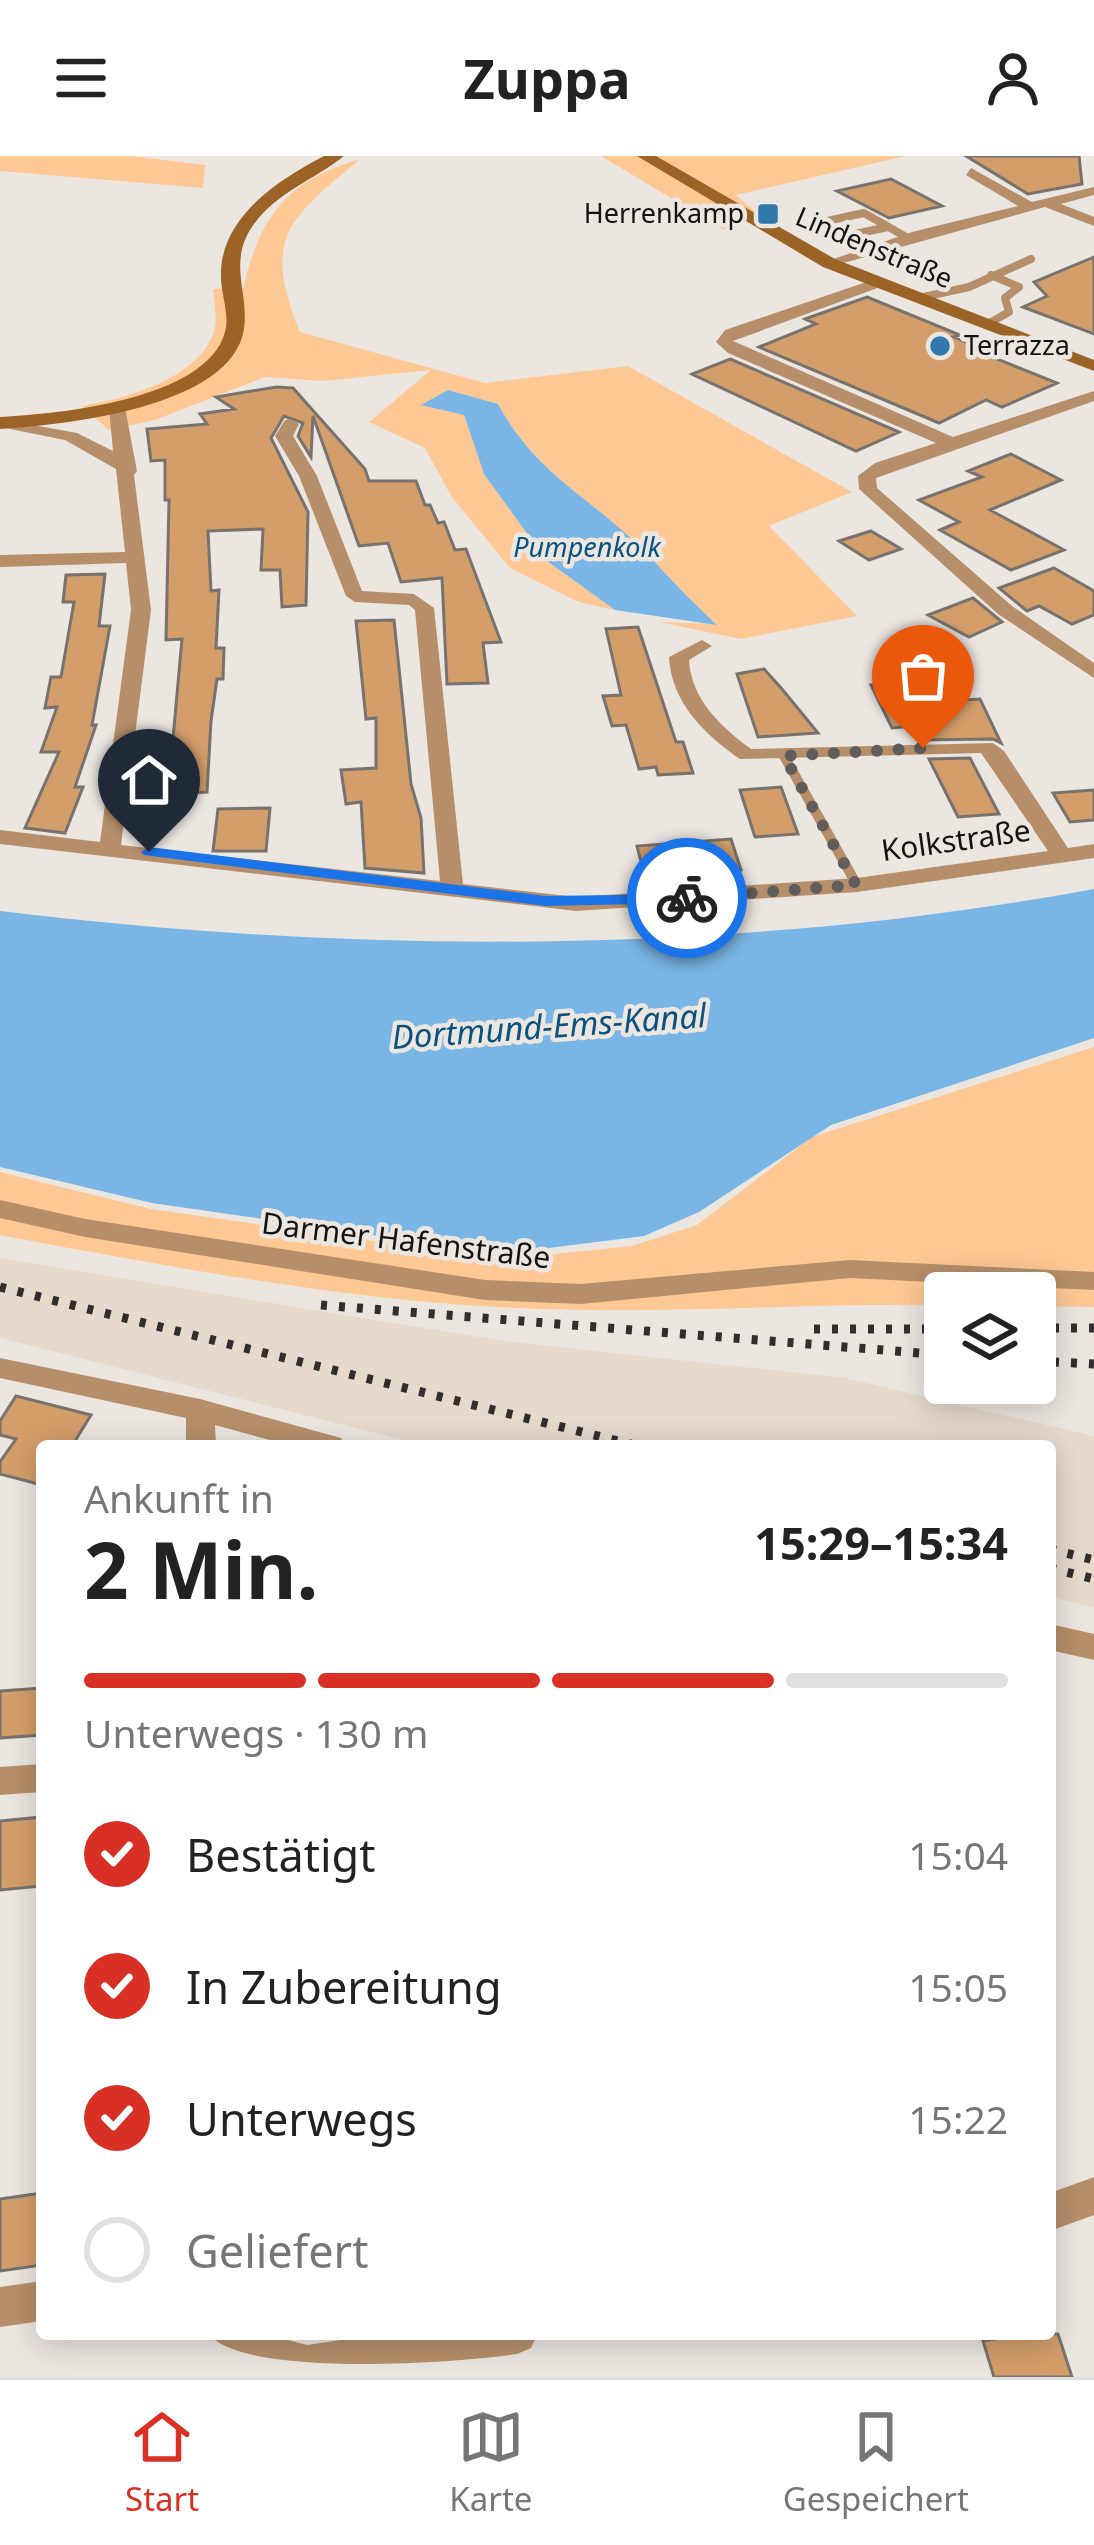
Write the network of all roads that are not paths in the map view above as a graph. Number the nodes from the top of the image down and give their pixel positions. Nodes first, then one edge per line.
1 (336, 156) edge
2 (645, 156) edge
3 (971, 172) dead end
4 (1094, 190) edge
5 (1044, 202) junction
6 (1027, 206) junction
7 (826, 221) dead end
8 (1094, 222) edge
9 (888, 227) junction
10 (850, 235) dead end
11 (908, 238) junction
12 (1031, 259) dead end
13 (829, 263) junction
14 (992, 275) junction
15 (878, 283) junction
16 (919, 298) junction
17 (986, 325) junction
18 (1094, 366) edge
19 (1094, 396) edge
20 (117, 408) junction
21 (3, 423) edge
22 (291, 424) dead end
23 (951, 443) junction
24 (128, 471) junction
25 (137, 557) junction
26 (0, 561) edge
27 (702, 646) dead end
28 (1094, 672) edge
29 (784, 756) junction
30 (0, 837) edge
31 (110, 847) junction
32 (1094, 851) edge
33 (1062, 856) junction
34 (856, 885) junction
35 (452, 886) junction
36 (0, 1209) edge
37 (1094, 1281) edge
38 (0, 1368) edge
39 (200, 1410) junction
40 (201, 1440) edge
41 (309, 1440) edge
42 (1056, 1638) edge
43 (1094, 1647) edge
44 (36, 1778) edge
45 (0, 1781) edge
46 (1094, 2196) edge
47 (1056, 2210) edge
48 (36, 2302) edge
49 (0, 2307) edge
50 (238, 2340) edge
51 (476, 2340) edge

1 - 20 street
2 - 13 street, Lindenstraße
3 - 6 street
4 - 5 street
5 - 6 street
5 - 8 street
6 - 11 street
7 - 9 lane
9 - 10 lane
9 - 11 lane
11 - 13 street
12 - 14 lane
13 - 15 street, Lindenstraße
14 - 16 lane
14 - 17 lane
15 - 16 street, Lindenstraße
15 - 23 street
16 - 17 street, Lindenstraße
17 - 18 street, Lindenstraße
19 - 23 street
20 - 21 street
20 - 24 street
21 - 24 street
22 - 35 street
23 - 28 street
24 - 25 street
25 - 26 street
25 - 31 street
27 - 29 street
29 - 33 street
29 - 34 lane
30 - 31 street, Kolkstraße
31 - 35 street, Kolkstraße
32 - 33 street, Kolkstraße
33 - 34 street, Kolkstraße
34 - 35 street, Kolkstraße
36 - 37 street, Darmer Hafenstraße
38 - 39 street
39 - 40 street
39 - 41 street
42 - 43 street
44 - 45 street
46 - 47 street
48 - 49 street
50 - 51 street

